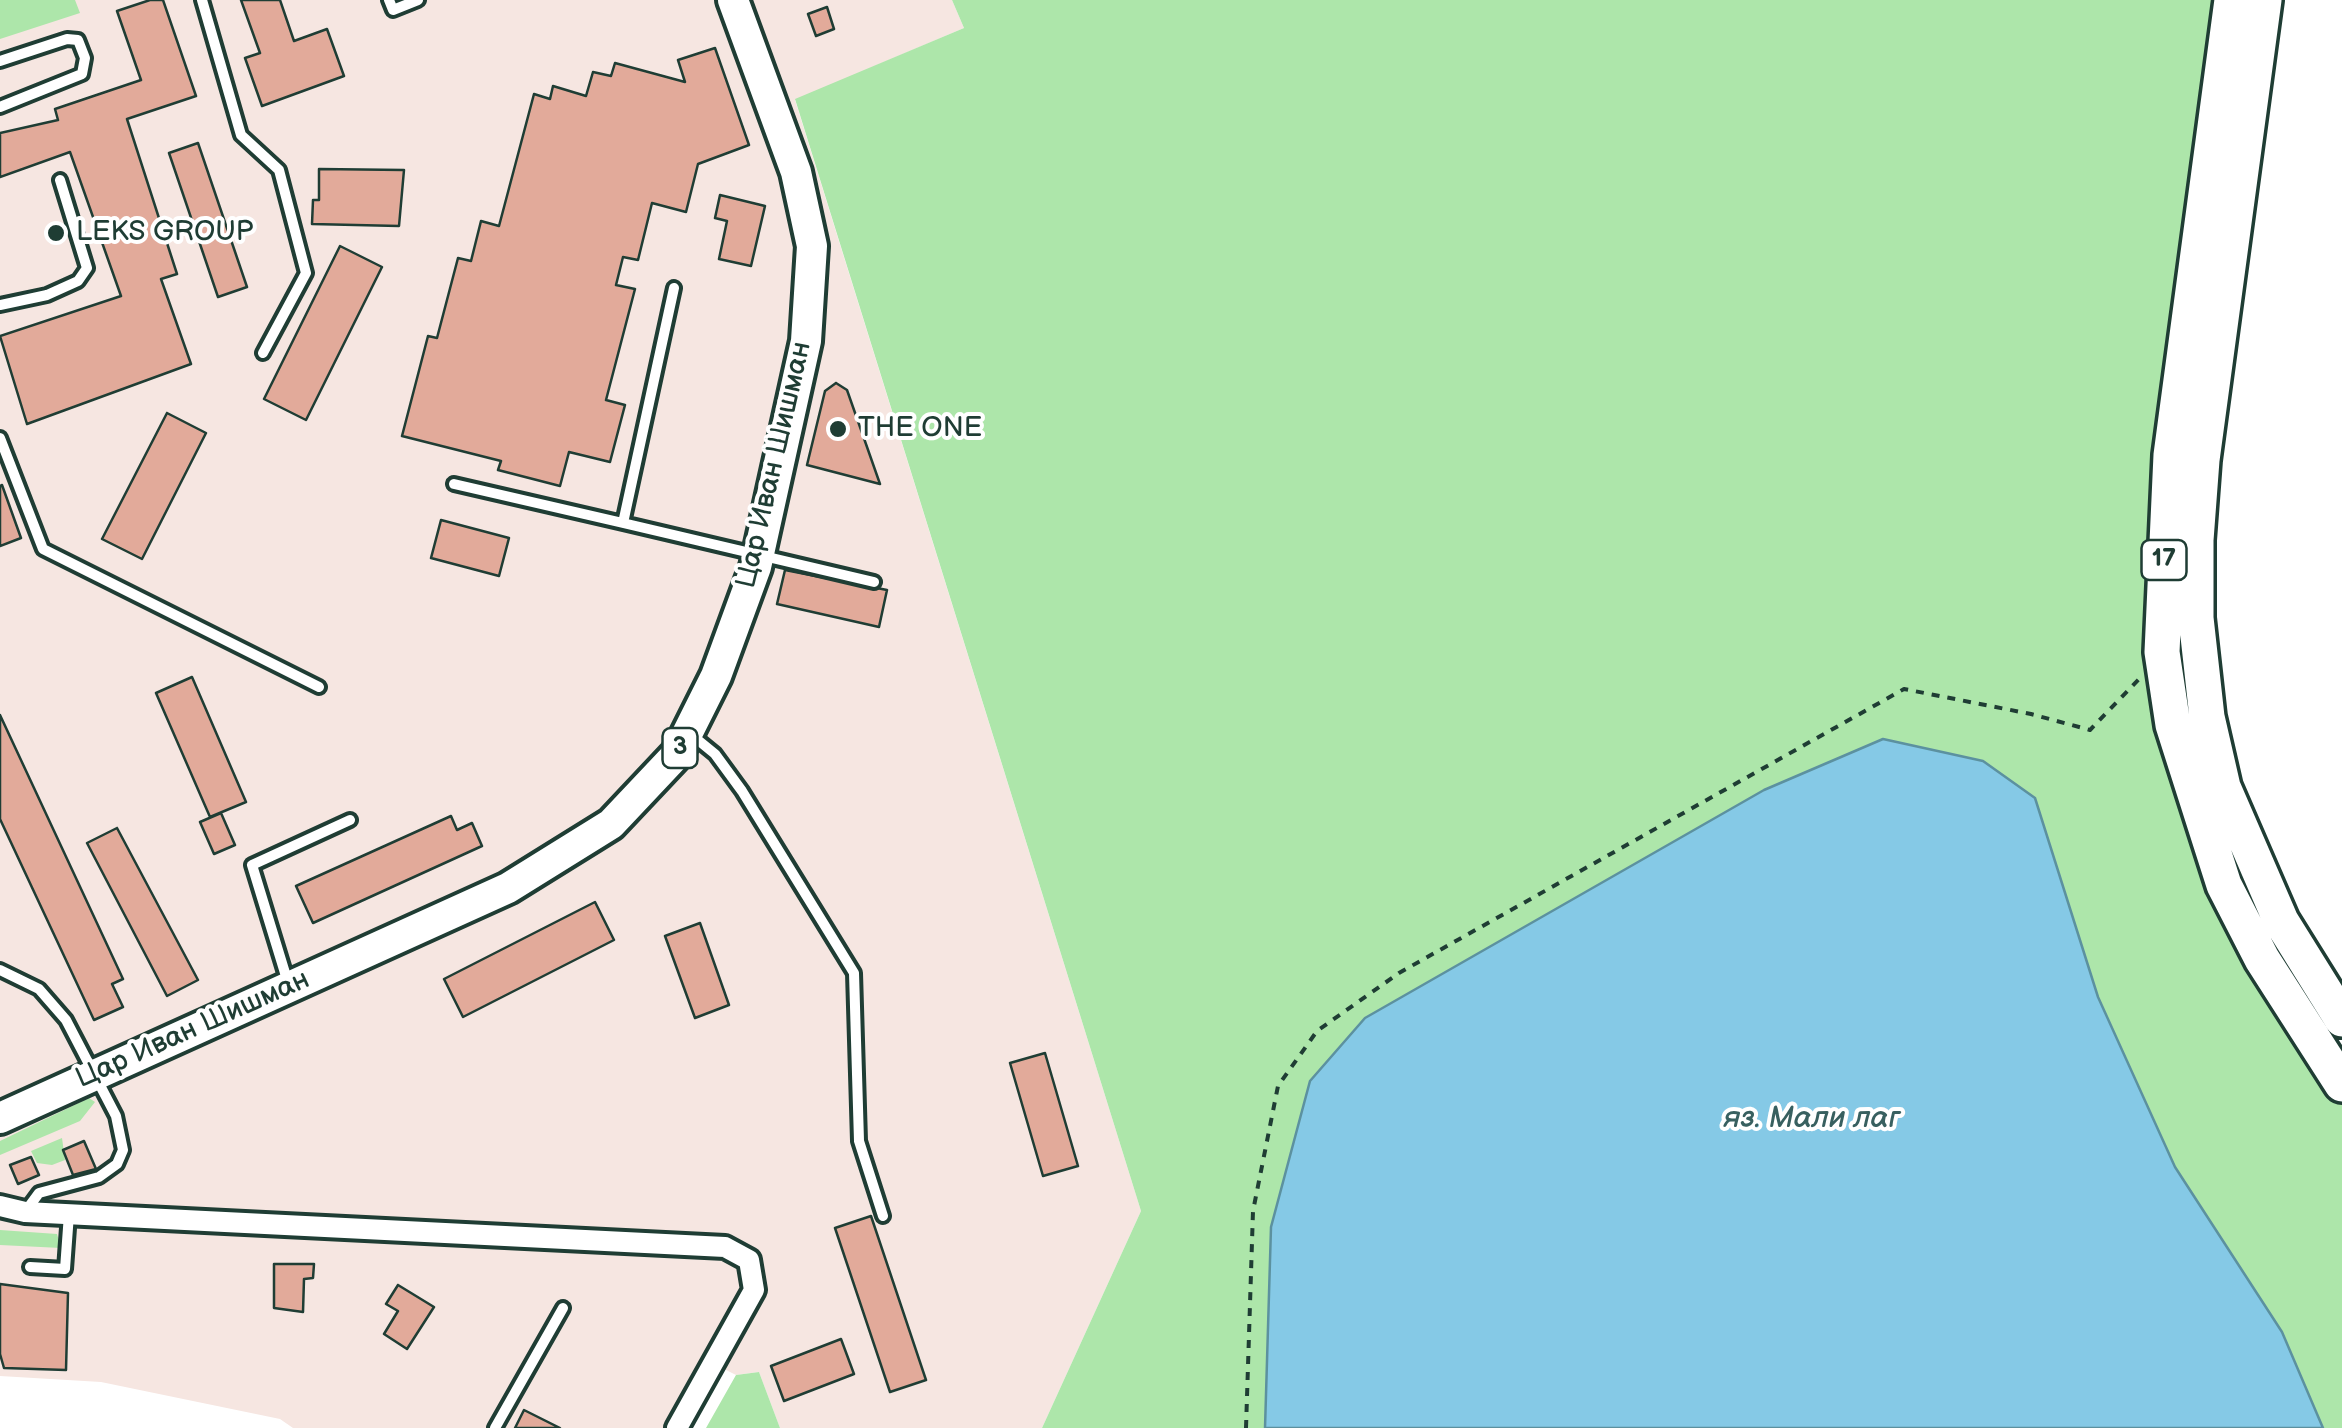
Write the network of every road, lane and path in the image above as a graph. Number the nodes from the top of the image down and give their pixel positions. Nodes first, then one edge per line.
1 (202, 0) edge
2 (389, 0) edge
3 (418, 0) edge
4 (733, 0) edge
5 (2232, 0) edge
6 (2264, 0) edge
7 (0, 61) edge
8 (0, 108) edge
9 (60, 180) dead end
10 (674, 288) dead end
11 (0, 305) edge
12 (263, 353) dead end
13 (0, 438) edge
14 (454, 484) dead end
15 (623, 523) junction
16 (759, 554) junction
17 (874, 582) dead end
18 (2162, 652) junction
19 (319, 687) dead end
20 (688, 732) junction
21 (350, 820) dead end
22 (0, 970) edge
23 (289, 987) junction
24 (2342, 1019) edge
25 (94, 1075) junction
26 (2342, 1084) edge
27 (0, 1118) edge
28 (0, 1206) edge
29 (25, 1212) junction
30 (70, 1214) junction
31 (0, 1216) edge
32 (882, 1216) dead end
33 (30, 1267) dead end
34 (563, 1308) dead end
35 (495, 1428) edge
36 (677, 1428) edge
37 (1246, 1428) edge

1 - 12 lane
2 - 3 lane
4 - 16 main road, Цар Иван Шишман / 3
5 - 18 highway, 17
6 - 24 highway, 17
7 - 8 lane
9 - 11 lane
10 - 15 lane
13 - 19 lane
14 - 15 lane
15 - 16 lane
16 - 17 lane
16 - 20 main road, Цар Иван Шишман / 3
18 - 26 highway, 17
18 - 37 path
20 - 23 main road, Цар Иван Шишман / 3
20 - 32 lane
21 - 23 lane
22 - 25 lane
23 - 25 main road, Цар Иван Шишман / 3
25 - 27 main road, Цар Иван Шишман / 3
25 - 29 lane
28 - 29 street
29 - 30 street
29 - 31 street
30 - 33 lane
30 - 36 street
34 - 35 lane

